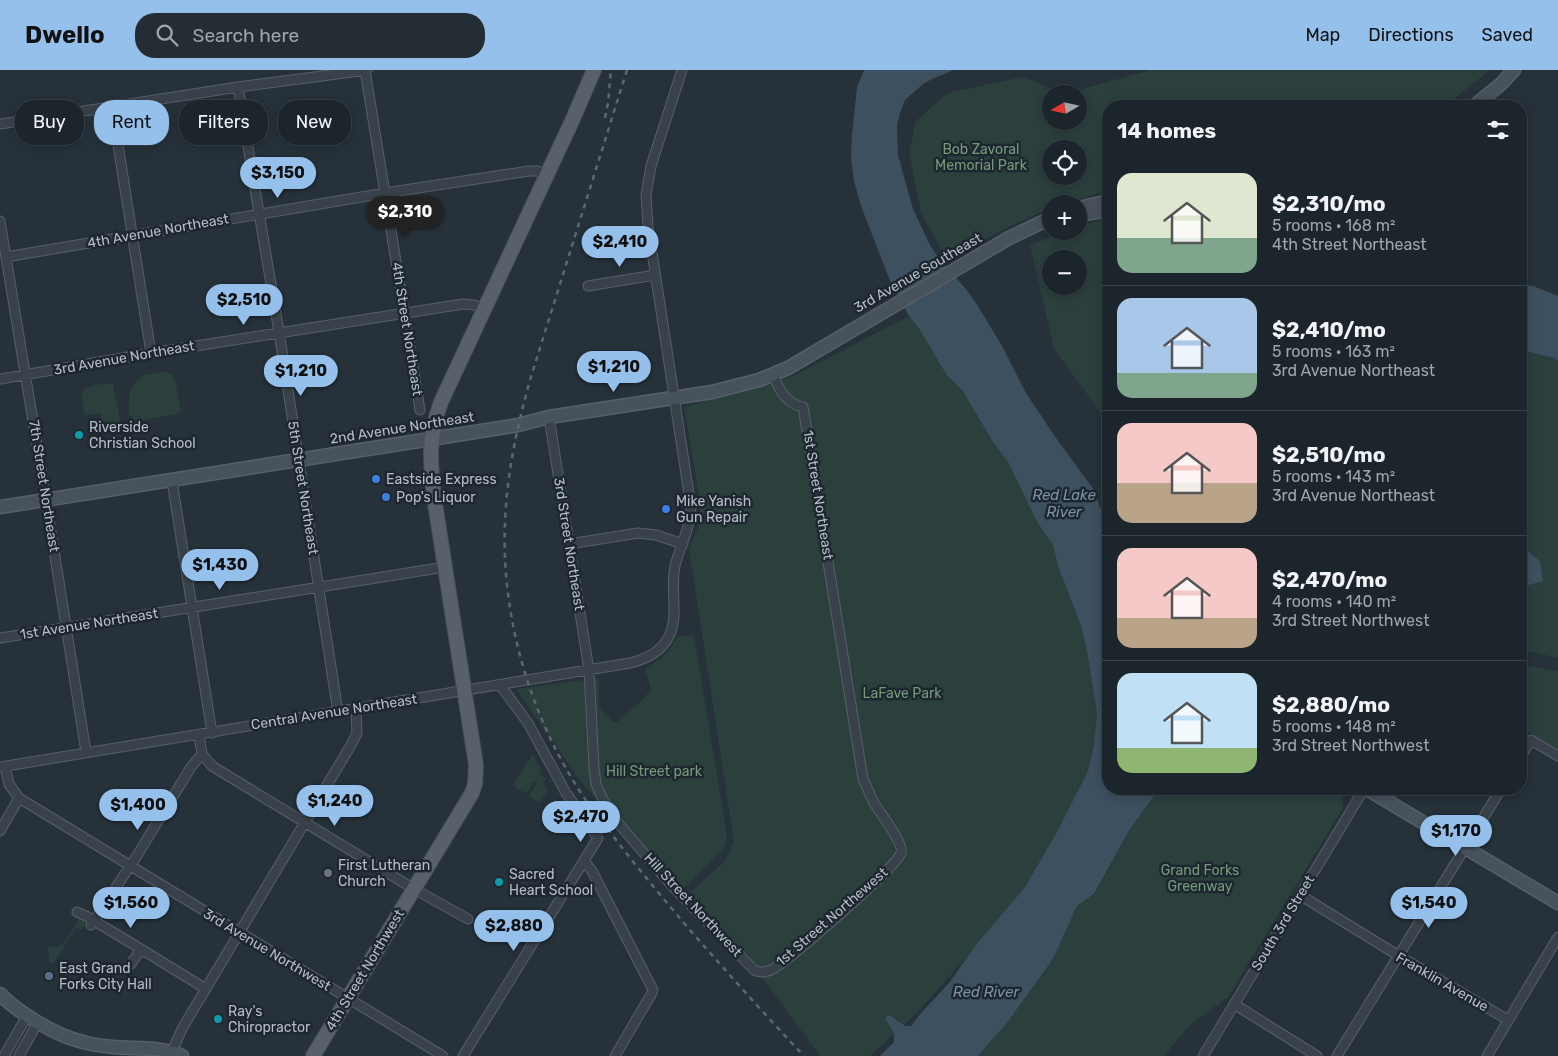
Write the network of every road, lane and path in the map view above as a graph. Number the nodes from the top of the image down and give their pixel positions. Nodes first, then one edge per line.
1 (366, 70) edge
2 (594, 70) edge
3 (682, 70) edge
4 (1514, 70) edge
5 (238, 87) junction
6 (156, 100) edge
7 (1481, 100) edge
8 (94, 110) edge
9 (0, 124) edge
10 (118, 145) edge
11 (548, 175) junction
12 (386, 193) junction
13 (1102, 204) edge
14 (1087, 208) edge
15 (1094, 208) junction
16 (1102, 209) edge
17 (1087, 211) edge
18 (259, 214) junction
19 (0, 221) edge
20 (1042, 222) edge
21 (133, 236) junction
22 (6, 257) junction
23 (655, 275) junction
24 (588, 286) dead end
25 (485, 309) junction
26 (405, 314) junction
27 (278, 332) junction
28 (151, 353) junction
29 (803, 358) joint
30 (26, 374) junction
31 (773, 374) junction
32 (0, 379) edge
33 (675, 398) junction
34 (420, 410) dead end
35 (549, 417) junction
36 (431, 439) junction
37 (298, 460) junction
38 (172, 481) junction
39 (46, 500) junction
40 (0, 507) edge
41 (568, 544) junction
42 (683, 544) junction
43 (444, 566) junction
44 (319, 587) junction
45 (192, 607) junction
46 (66, 628) junction
47 (0, 638) edge
48 (588, 670) junction
49 (500, 685) junction
50 (465, 691) junction
51 (356, 709) junction
52 (338, 712) junction
53 (212, 732) junction
54 (199, 735) junction
55 (1527, 746) edge
56 (86, 752) junction
57 (202, 754) junction
58 (1558, 756) edge
59 (2, 767) edge
60 (1361, 795) edge
61 (1376, 795) edge
62 (1496, 795) edge
63 (19, 798) junction
64 (305, 823) junction
65 (0, 831) edge
66 (1465, 846) junction
67 (901, 850) joint
68 (584, 861) junction
69 (130, 866) junction
70 (414, 889) junction
71 (1300, 895) junction
72 (1558, 902) edge
73 (77, 912) dead end
74 (468, 919) dead end
75 (92, 922) junction
76 (239, 933) junction
77 (1558, 937) edge
78 (141, 949) junction
79 (1399, 956) junction
80 (131, 964) dead end
81 (754, 970) joint
82 (206, 988) junction
83 (0, 994) edge
84 (347, 999) junction
85 (1234, 1004) junction
86 (33, 1019) junction
87 (1508, 1020) junction
88 (177, 1054) edge
89 (4, 1056) edge
90 (19, 1056) edge
91 (313, 1056) edge
92 (443, 1056) edge
93 (464, 1056) edge
94 (615, 1056) edge
95 (1203, 1056) edge
96 (1317, 1056) edge
97 (1337, 1056) edge
98 (1486, 1056) edge

1 - 5 street
1 - 12 street, 4th Street Northeast
2 - 11 main road
3 - 23 street
4 - 7 street
5 - 6 street
5 - 18 street, 5th Street Northeast
8 - 9 street
10 - 21 street
11 - 12 street, 4th Avenue Northeast
11 - 25 main road
12 - 18 street, 4th Avenue Northeast
12 - 26 street, 4th Street Northeast
13 - 15 street
14 - 15 street
15 - 16 street
15 - 17 street
18 - 21 street, 4th Avenue Northeast
18 - 27 street, 5th Street Northeast
19 - 22 street, 7th Street Northeast
20 - 29 street, 3rd Avenue Southeast
21 - 22 street, 4th Avenue Northeast
21 - 28 street
22 - 30 street, 7th Street Northeast
23 - 24 street
23 - 33 street
25 - 26 street, 3rd Avenue Northeast
25 - 36 main road
26 - 27 street, 3rd Avenue Northeast
26 - 34 street, 4th Street Northeast
27 - 28 street, 3rd Avenue Northeast
27 - 37 street, 5th Street Northeast
28 - 30 street, 3rd Avenue Northeast
29 - 31 street, 2nd Avenue Northeast
30 - 32 street, 3rd Avenue Northeast
30 - 39 street, 7th Street Northeast
31 - 33 street, 2nd Avenue Northeast
31 - 67 street, 1st Street Northeast
33 - 35 street, 2nd Avenue Northeast
33 - 42 street
35 - 36 street, 2nd Avenue Northeast
35 - 41 street, 3rd Street Northeast
36 - 37 street, 2nd Avenue Northeast
36 - 43 main road
37 - 38 street, 2nd Avenue Northeast
37 - 44 street, 5th Street Northeast
38 - 39 street, 2nd Avenue Northeast
38 - 45 street
39 - 40 street, 2nd Avenue Northeast
39 - 46 street, 7th Street Northeast
41 - 42 street
41 - 48 street, 3rd Street Northeast
42 - 48 street, Central Avenue Northeast
43 - 44 street, 1st Avenue Northeast
43 - 50 main road
44 - 45 street, 1st Avenue Northeast
44 - 52 street, 5th Street Northeast
45 - 46 street, 1st Avenue Northeast
45 - 53 street
46 - 47 street, 1st Avenue Northeast
46 - 56 street, 7th Street Northeast
48 - 49 street, Central Avenue Northeast
48 - 81 street, Hill Street Northwest
49 - 50 street, Central Avenue Northeast
49 - 68 street
50 - 51 street, Central Avenue Northeast
50 - 70 main road, 4th Street Northwest
51 - 52 street, Central Avenue Northeast
51 - 64 street
52 - 53 street, Central Avenue Northeast
53 - 54 street, Central Avenue Northeast
54 - 56 street, Central Avenue Northeast
54 - 57 street
55 - 58 street
56 - 59 street, Central Avenue Northeast
57 - 64 street
57 - 69 street
59 - 63 street
60 - 71 street, South 3rd Street
61 - 66 street
62 - 66 street
63 - 65 street
63 - 69 street, 3rd Avenue Northwest
64 - 70 street
64 - 76 street
66 - 72 street
66 - 79 street
67 - 81 street, 1st Street Northewest
68 - 93 street
68 - 94 street
69 - 75 street
69 - 76 street, 3rd Avenue Northwest
70 - 74 street
70 - 84 main road, 4th Street Northwest
71 - 79 street, Franklin Avenue
71 - 85 street, South 3rd Street
73 - 75 street
75 - 78 street
76 - 82 street
76 - 84 street, 3rd Avenue Northwest
77 - 87 street
78 - 80 street
78 - 82 street
79 - 87 street, Franklin Avenue
79 - 97 street
82 - 88 street
83 - 86 street
84 - 91 main road, 4th Street Northwest
84 - 92 street, 3rd Avenue Northwest
85 - 95 street, South 3rd Street
85 - 96 street
86 - 88 street
86 - 89 street
86 - 90 street
87 - 98 street

